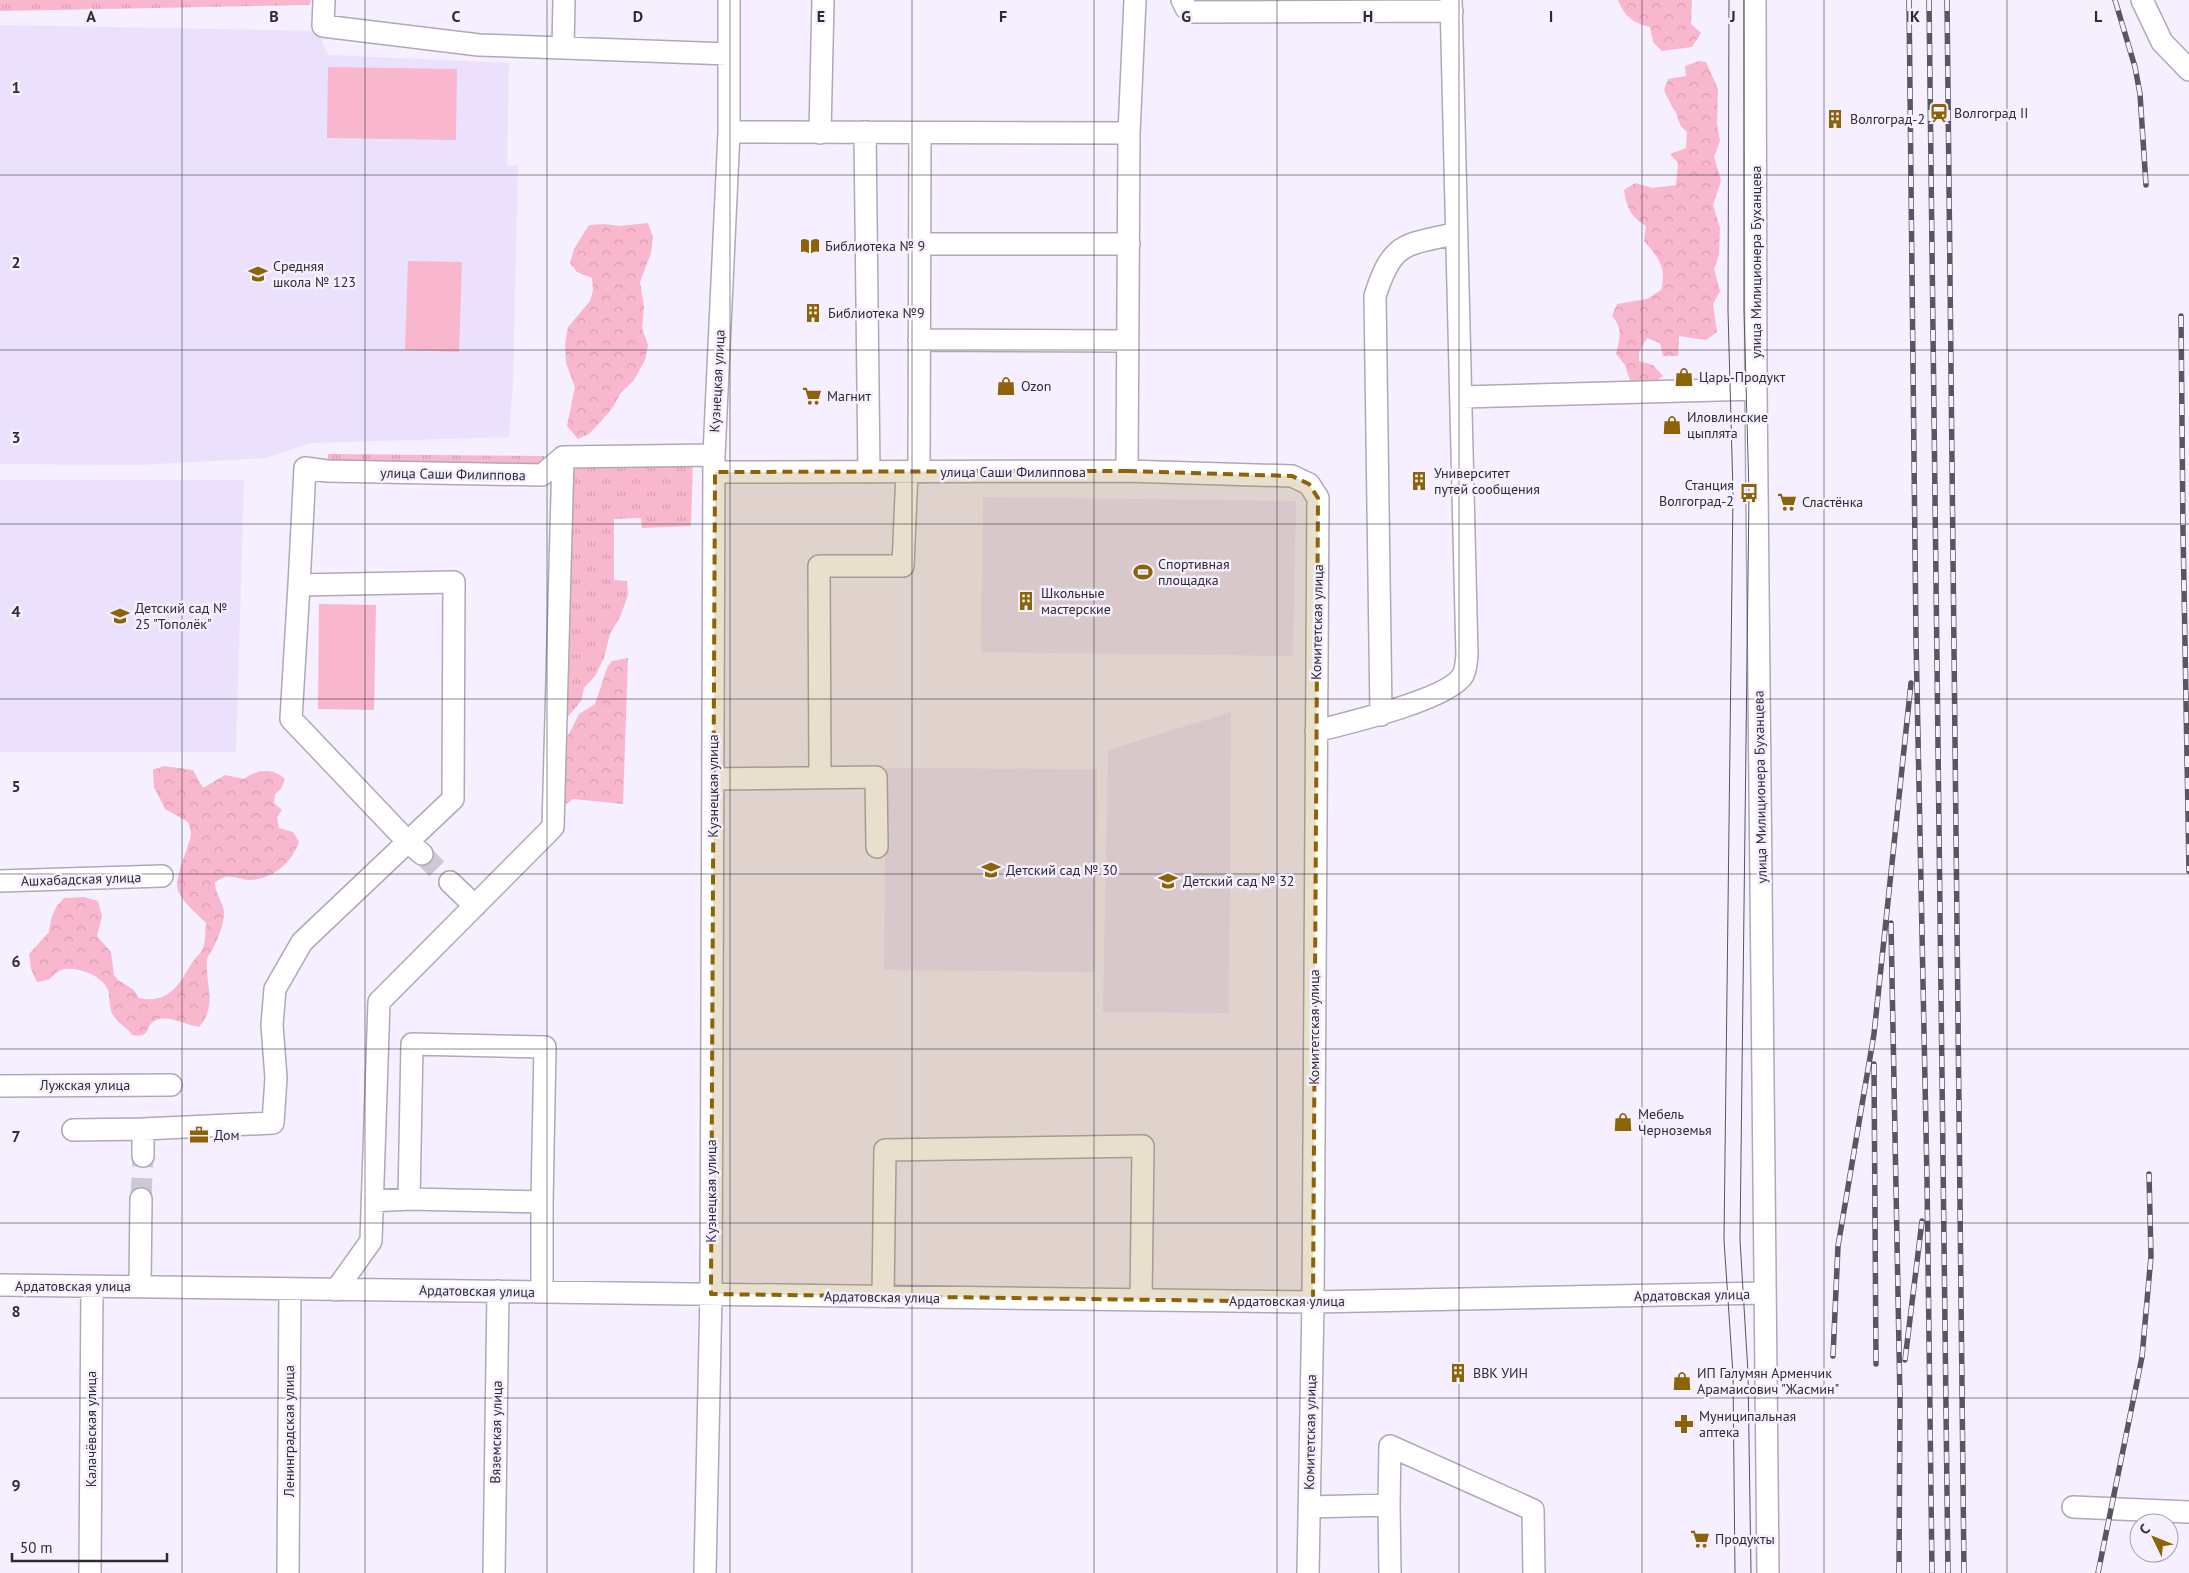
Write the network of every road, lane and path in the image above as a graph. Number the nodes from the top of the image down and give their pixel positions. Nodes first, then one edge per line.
1 (324, 0) edge
2 (564, 0) edge
3 (729, 0) edge
4 (823, 0) edge
5 (1135, 0) edge
6 (1182, 0) edge
7 (1754, 0) edge
8 (2142, 0) edge
9 (1452, 6) edge
10 (563, 48) junction
11 (729, 54) junction
12 (2189, 70) edge
13 (729, 132) junction
14 (865, 132) junction
15 (820, 133) junction
16 (920, 133) junction
17 (1130, 133) junction
18 (1457, 233) junction
19 (919, 244) junction
20 (1129, 244) junction
21 (919, 340) junction
22 (1127, 341) junction
23 (1756, 389) junction
24 (1462, 398) junction
25 (563, 456) junction
26 (715, 463) junction
27 (869, 472) junction
28 (913, 472) junction
29 (1127, 472) junction
30 (1309, 484) joint
31 (299, 585) junction
32 (1381, 715) junction
33 (1316, 731) junction
34 (820, 778) junction
35 (714, 779) junction
36 (415, 848) junction
37 (877, 848) dead end
38 (162, 876) dead end
39 (0, 881) edge
40 (450, 882) tunnel mouth
41 (475, 906) junction
42 (170, 1085) dead end
43 (0, 1086) edge
44 (143, 1129) junction
45 (73, 1130) dead end
46 (143, 1156) tunnel mouth
47 (141, 1199) tunnel mouth
48 (409, 1199) junction
49 (373, 1201) junction
50 (542, 1202) junction
51 (0, 1285) edge
52 (92, 1286) junction
53 (140, 1286) junction
54 (290, 1289) junction
55 (336, 1290) junction
56 (498, 1291) junction
57 (542, 1292) junction
58 (1765, 1293) junction
59 (711, 1294) junction
60 (883, 1297) junction
61 (1141, 1300) junction
62 (1313, 1302) junction
63 (1389, 1505) junction
64 (2073, 1507) dead end
65 (1309, 1508) junction
66 (2189, 1512) edge
67 (90, 1573) edge
68 (288, 1573) edge
69 (494, 1573) edge
70 (706, 1573) edge
71 (1308, 1573) edge
72 (1390, 1573) edge
73 (1534, 1573) edge
74 (1768, 1573) edge

1 - 10 street
2 - 10 street
3 - 11 street, Кузнецкая улица
4 - 15 street
5 - 17 street
6 - 9 street
7 - 23 street, улица Милиционера Буханцева
8 - 12 street
9 - 18 street
10 - 11 street
11 - 13 street, Кузнецкая улица
13 - 15 street
13 - 26 street, Кузнецкая улица
14 - 15 street
14 - 16 street
14 - 27 street
16 - 17 street
16 - 19 street
17 - 20 street
18 - 24 street
18 - 32 street
19 - 20 street
19 - 21 street
20 - 22 street
21 - 22 street
21 - 28 street
22 - 29 street
23 - 24 street
23 - 58 street, улица Милиционера Буханцева
24 - 32 street
25 - 26 street, улица Саши Филиппова
25 - 31 street, улица Саши Филиппова
25 - 41 street
26 - 27 street, улица Саши Филиппова
26 - 35 street, Кузнецкая улица
27 - 28 street, улица Саши Филиппова
28 - 29 street, улица Саши Филиппова
28 - 34 street
29 - 30 street, улица Саши Филиппова
30 - 33 street, Комитетская улица
31 - 36 street
31 - 36 street
32 - 33 street
33 - 62 street, Комитетская улица
34 - 35 street
34 - 37 street
35 - 59 street, Кузнецкая улица
36 - 44 street
38 - 39 street, Ашхабадская улица
40 - 41 street
41 - 49 street
42 - 43 street, Лужская улица
44 - 45 street
44 - 46 street
47 - 53 street
48 - 49 street
48 - 50 street
48 - 50 street
49 - 55 street
50 - 57 street
51 - 52 street, Ардатовская улица
52 - 53 street, Ардатовская улица
52 - 67 street, Калачёвская улица
53 - 54 street, Ардатовская улица
54 - 55 street, Ардатовская улица
54 - 68 street, Ленинградская улица
55 - 56 street, Ардатовская улица
56 - 57 street, Ардатовская улица
56 - 69 street, Вяземская улица
57 - 59 street, Ардатовская улица
58 - 62 street, Ардатовская улица
58 - 74 street, улица Милиционера Буханцева
59 - 60 street, Ардатовская улица
59 - 70 street, Кузнецкая улица
60 - 61 street, Ардатовская улица
60 - 61 street
61 - 62 street, Ардатовская улица
62 - 65 street, Комитетская улица
63 - 65 street
63 - 72 street
63 - 73 street
64 - 66 street
65 - 71 street, Комитетская улица

